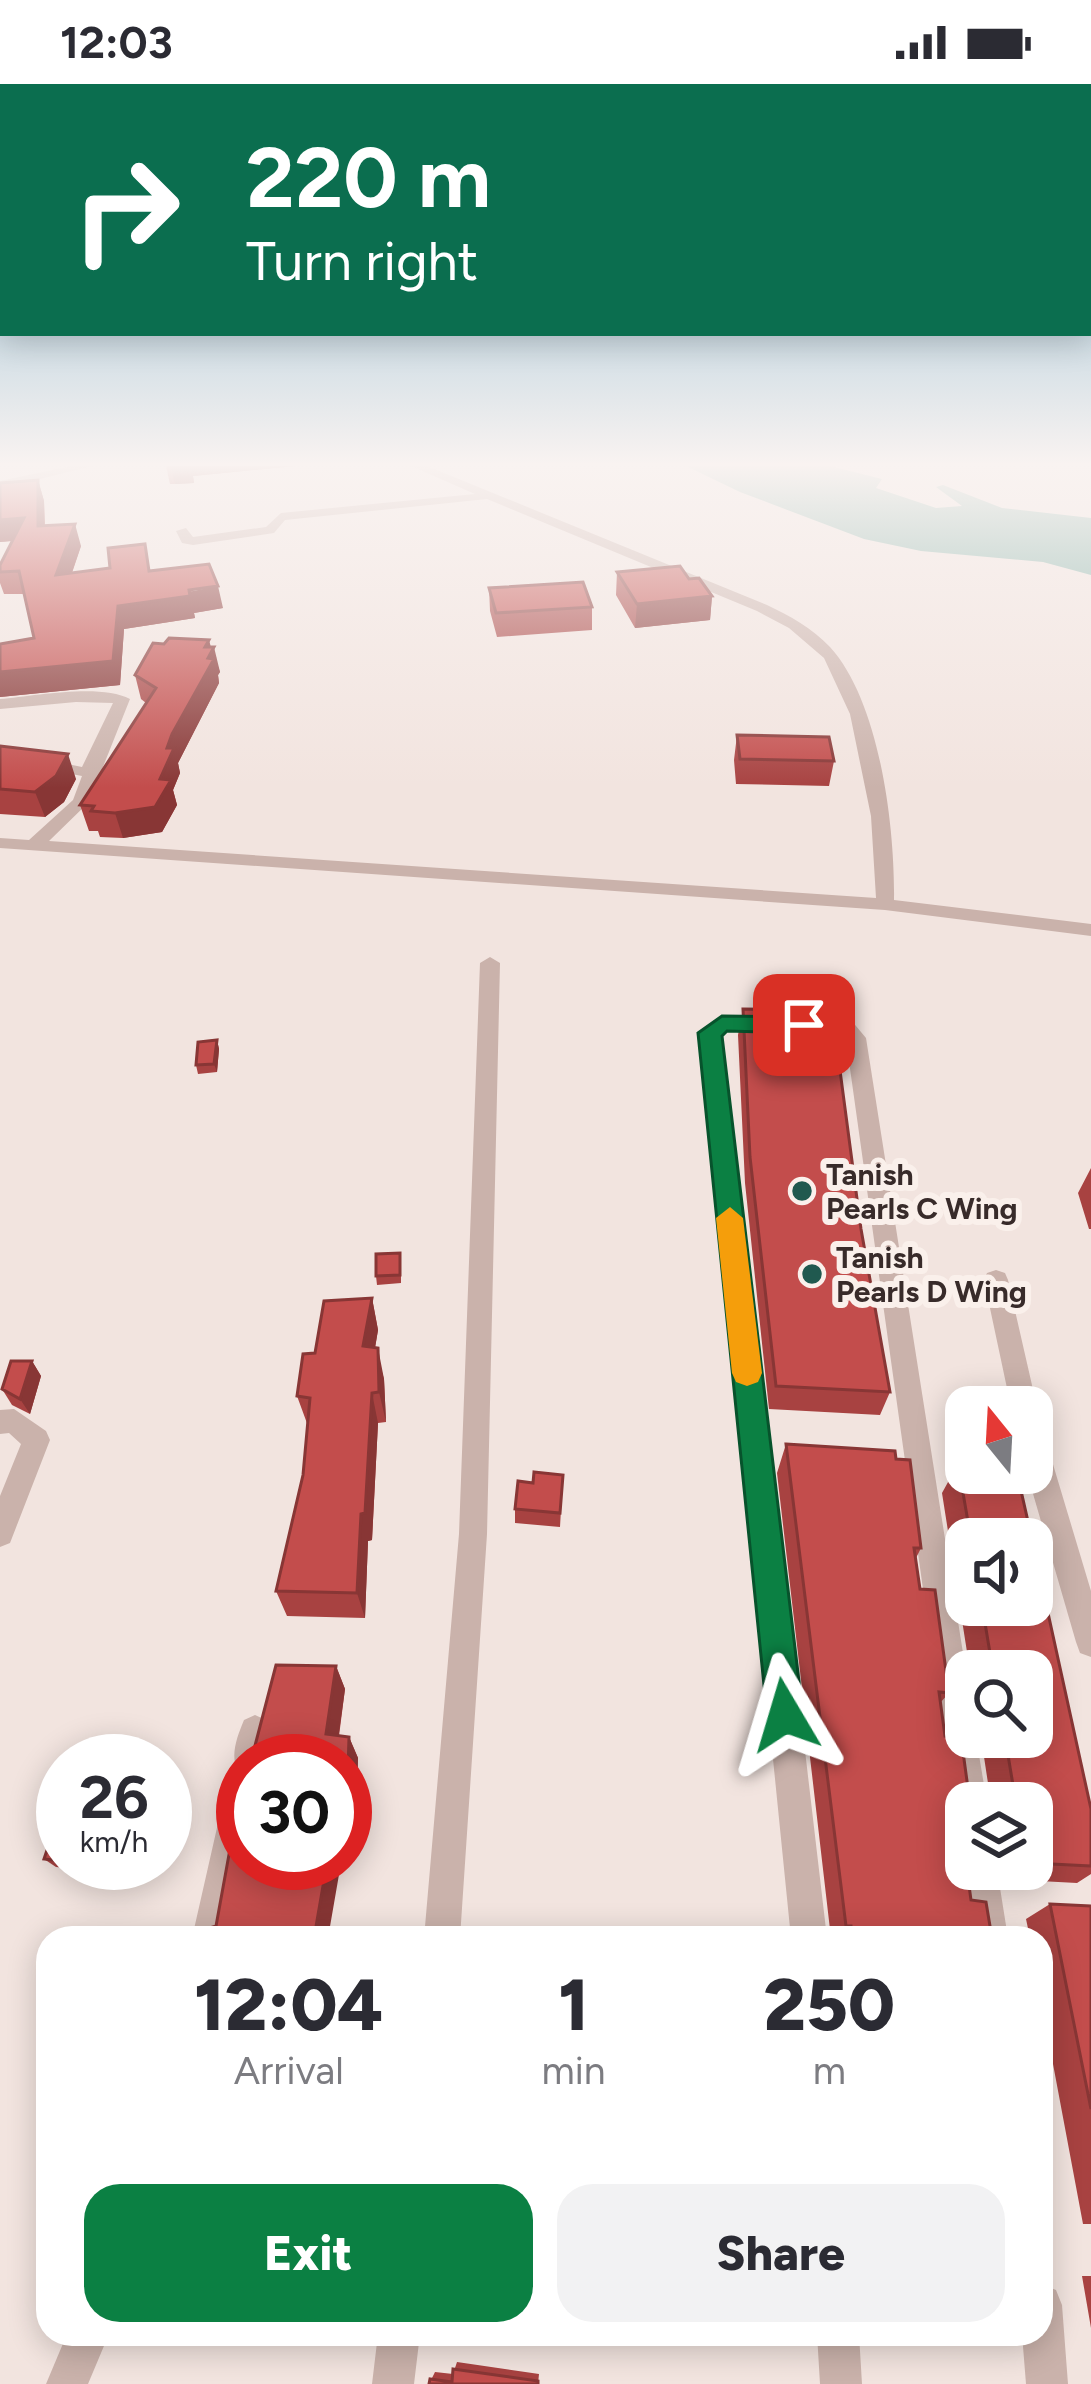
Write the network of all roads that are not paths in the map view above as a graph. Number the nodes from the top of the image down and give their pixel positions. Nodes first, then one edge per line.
1 (678, 573) edge
2 (0, 704) edge
3 (0, 754) edge
4 (94, 767) junction
5 (0, 843) edge
6 (35, 844) junction
7 (885, 904) junction
8 (1091, 930) edge
9 (490, 963) dead end
10 (996, 1280) dead end
11 (1019, 1386) edge
12 (0, 1422) edge
13 (1048, 1494) edge
14 (0, 1533) edge
15 (1091, 1642) edge
16 (967, 1782) edge
17 (221, 1890) edge
18 (983, 1890) edge
19 (213, 1926) edge
20 (443, 1926) edge
21 (808, 1926) edge
22 (988, 1926) edge
23 (83, 2346) edge
24 (398, 2346) edge
25 (839, 2346) edge
26 (1044, 2346) edge
27 (67, 2384) edge
28 (394, 2384) edge
29 (841, 2384) edge
30 (1047, 2384) edge

1 - 7 street
2 - 4 street
3 - 4 street
4 - 6 street
5 - 6 street
6 - 7 street
7 - 8 street
9 - 20 street
10 - 11 street
12 - 14 street
13 - 15 street
16 - 21 street
17 - 19 street
18 - 22 street
23 - 27 street
24 - 28 street
25 - 29 street
26 - 30 street

